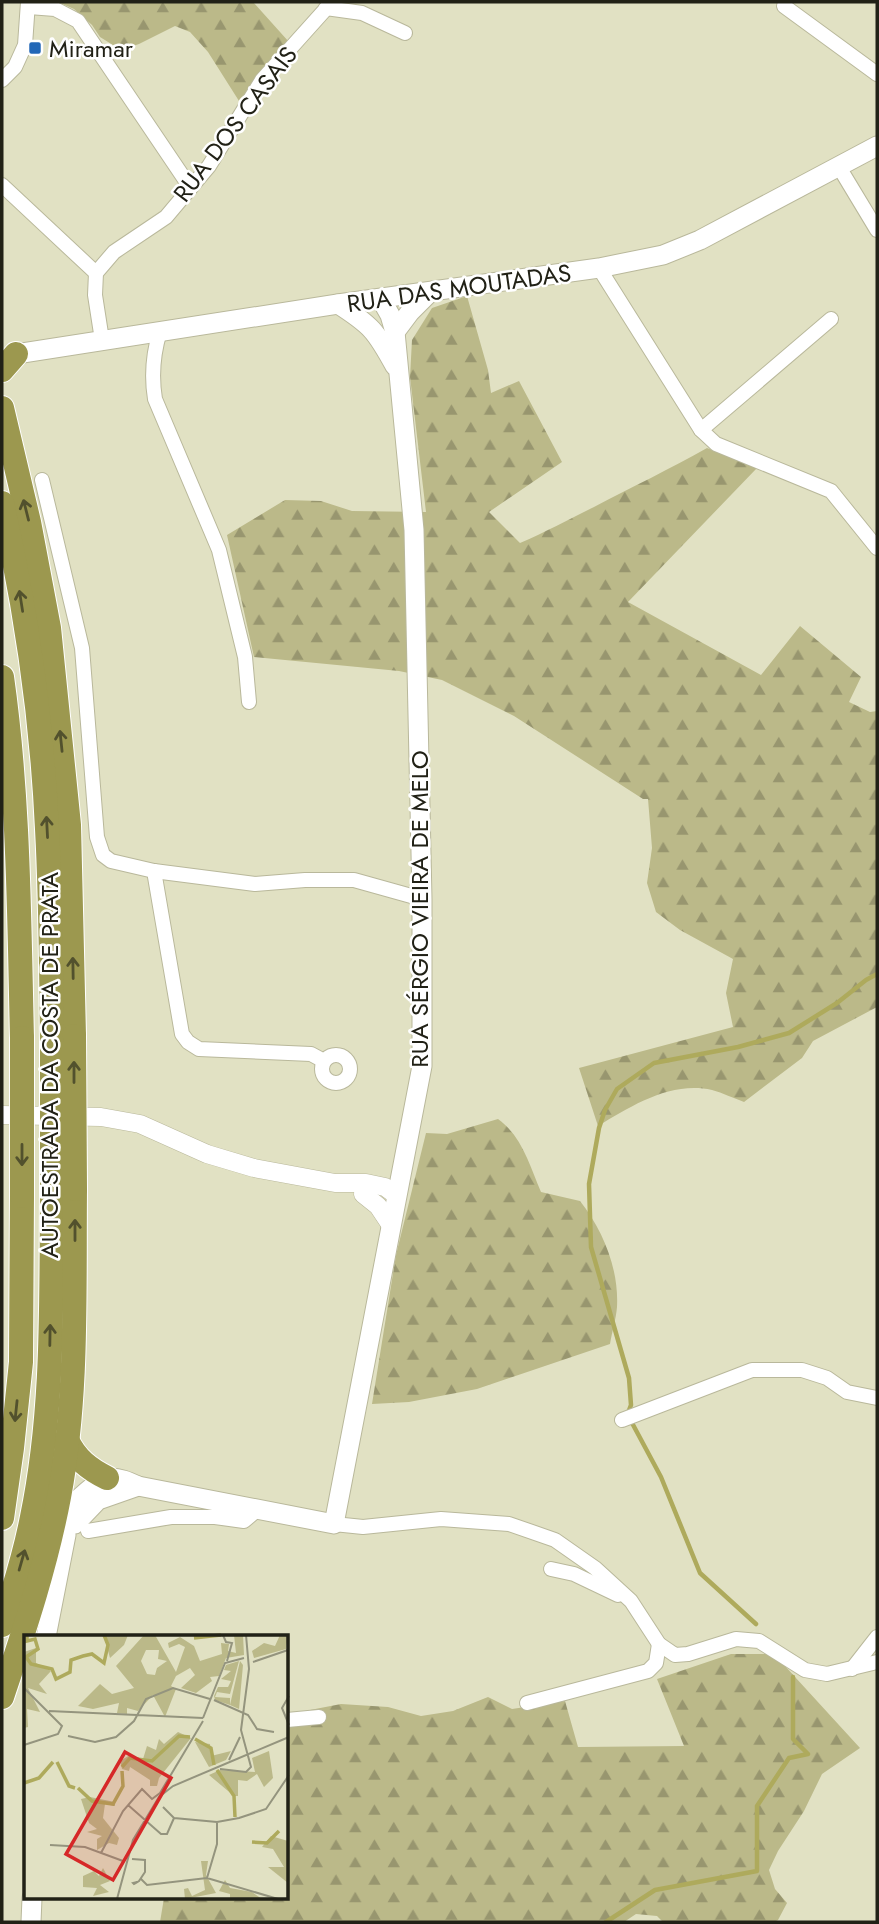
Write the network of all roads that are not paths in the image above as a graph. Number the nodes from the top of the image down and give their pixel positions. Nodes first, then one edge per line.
1 (29, 5) edge
2 (329, 5) edge
3 (784, 6) dead end
4 (405, 33) dead end
5 (877, 74) edge
6 (2, 80) edge
7 (877, 146) edge
8 (839, 167) junction
9 (2, 185) edge
10 (190, 187) junction
11 (877, 230) edge
12 (599, 268) junction
13 (96, 273) junction
14 (430, 292) junction
15 (381, 299) junction
16 (338, 304) junction
17 (831, 319) dead end
18 (160, 331) junction
19 (386, 333) junction
20 (102, 340) junction
21 (7, 358) edge
22 (2, 408) edge
23 (701, 430) junction
24 (41, 480) dead end
25 (2, 503) edge
26 (877, 548) edge
27 (2, 677) edge
28 (249, 702) dead end
29 (154, 871) junction
30 (422, 899) junction
31 (63, 1039) junction
32 (324, 1061) dead end
33 (2, 1115) edge
34 (402, 1163) junction
35 (365, 1189) junction
36 (63, 1191) junction
37 (396, 1195) junction
38 (390, 1224) junction
39 (877, 1398) edge
40 (628, 1418) dead end
41 (67, 1440) junction
42 (107, 1478) junction
43 (138, 1486) junction
44 (258, 1509) junction
45 (2, 1518) edge
46 (334, 1524) junction
47 (88, 1531) dead end
48 (66, 1535) junction
49 (551, 1569) dead end
50 (631, 1601) junction
51 (2, 1625) edge
52 (46, 1635) edge
53 (877, 1637) edge
54 (659, 1644) junction
55 (877, 1662) edge
56 (852, 1669) junction
57 (2, 1696) edge
58 (527, 1703) dead end
59 (319, 1717) dead end
60 (289, 1720) edge
61 (32, 1899) edge
62 (31, 1922) edge

1 - 6 street
1 - 10 street
2 - 4 street, RUA DOS CASAIS
2 - 10 street, RUA DOS CASAIS
3 - 5 street
7 - 8 main road, RUA DAS MOUTADAS
8 - 11 street
8 - 12 main road, RUA DAS MOUTADAS
9 - 13 street
10 - 13 street, RUA DOS CASAIS
12 - 14 main road, RUA DAS MOUTADAS
12 - 23 street
13 - 20 street
14 - 15 main road, RUA DAS MOUTADAS
14 - 19 main road
15 - 16 main road, RUA DAS MOUTADAS
15 - 19 main road
16 - 18 main road, RUA DAS MOUTADAS
16 - 19 main road, RUA SÉRGIO VIEIRA DE MELO
17 - 23 street
18 - 20 main road, RUA DAS MOUTADAS
18 - 28 street
19 - 30 main road, RUA SÉRGIO VIEIRA DE MELO
20 - 21 main road, RUA DAS MOUTADAS
31 -> 22 highway
23 - 26 street
24 - 29 street
31 -> 25 highway, AUTOESTRADA DA COSTA DE PRATA
27 -> 45 highway, AUTOESTRADA DA COSTA DE PRATA, bridge
29 - 30 street
29 - 32 street
30 - 34 main road, RUA SÉRGIO VIEIRA DE MELO
36 -> 31 highway, bridge
33 - 35 street
34 - 35 street
34 - 37 main road, RUA SÉRGIO VIEIRA DE MELO
35 - 37 street
35 - 38 street
41 -> 36 highway
51 -> 36 highway, AUTOESTRADA DA COSTA DE PRATA
37 - 38 main road, RUA SÉRGIO VIEIRA DE MELO
38 - 46 main road, RUA SÉRGIO VIEIRA DE MELO
39 - 40 street
41 - 42 highway
41 - 57 highway
42 - 43 main road
42 - 48 main road
43 - 44 main road
43 - 48 main road
44 - 46 main road
44 - 47 street
46 - 50 street
48 - 52 main road
49 - 50 street
50 - 54 street
53 - 56 street
54 - 56 street
54 - 58 street
55 - 56 street
59 - 60 street
61 - 62 main road

